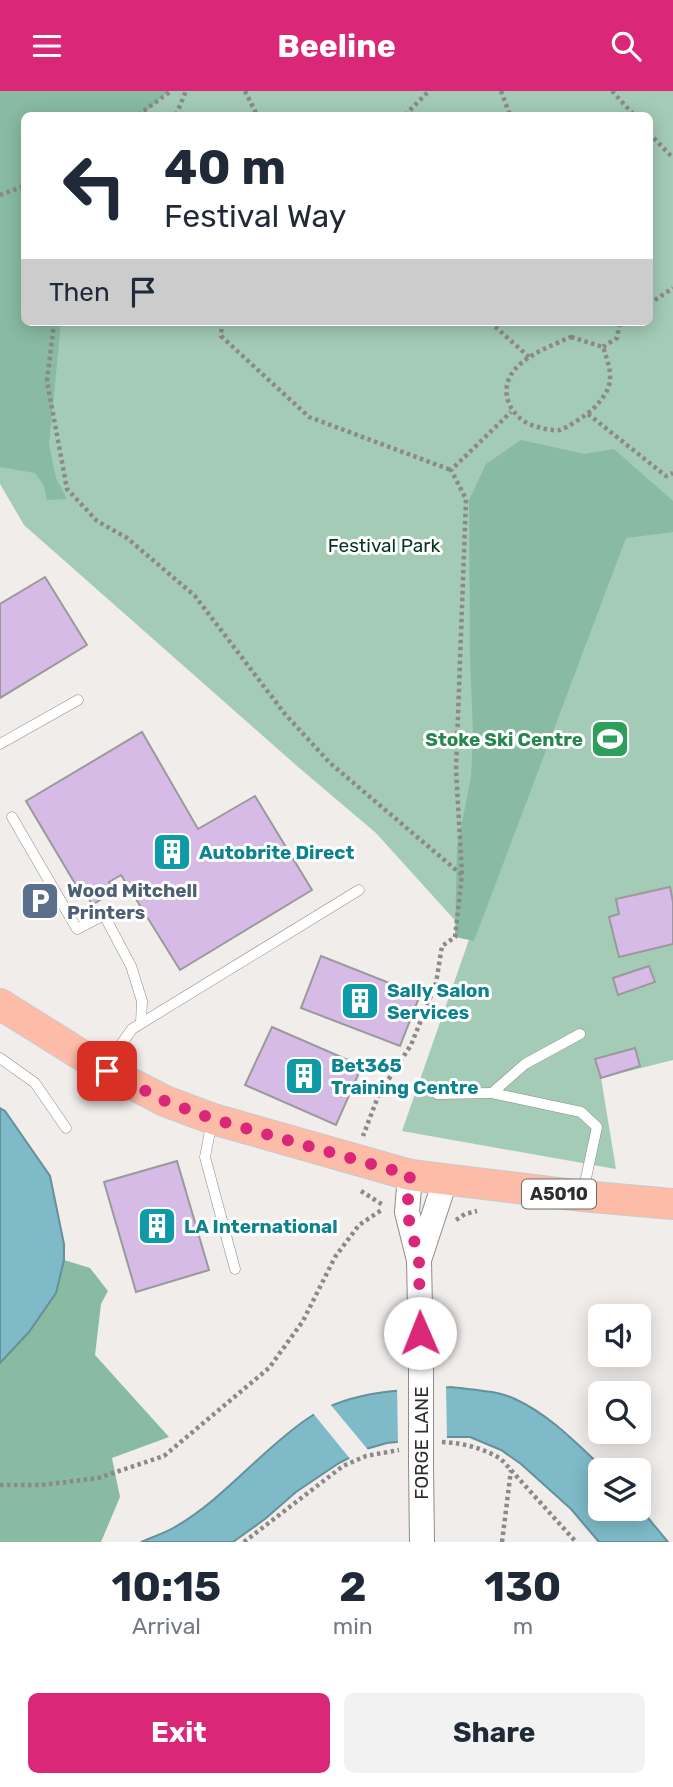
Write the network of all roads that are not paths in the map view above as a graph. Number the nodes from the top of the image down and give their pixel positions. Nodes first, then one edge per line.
1 (78, 700) dead end
2 (0, 744) edge
3 (12, 817) dead end
4 (359, 890) dead end
5 (2, 1008) edge
6 (141, 1023) junction
7 (580, 1034) dead end
8 (0, 1058) edge
9 (107, 1071) junction
10 (492, 1093) junction
11 (437, 1094) dead end
12 (213, 1119) junction
13 (66, 1128) dead end
14 (410, 1175) junction
15 (445, 1181) junction
16 (582, 1196) junction
17 (673, 1204) edge
18 (419, 1260) junction
19 (236, 1269) dead end
20 (422, 1542) edge

1 - 2 lane
3 - 6 lane
4 - 6 lane
5 - 9 main road, A5010
6 - 9 lane
7 - 10 lane
8 - 13 lane
9 - 12 main road, A5010
10 - 11 lane
10 - 16 lane
12 - 14 main road, A5010
12 - 19 lane
14 - 15 main road, A5010
14 - 18 street, FORGE LANE
15 - 16 main road, A5010
15 - 18 street, FORGE LANE
16 - 17 main road, A5010
18 - 20 street, FORGE LANE, bridge

